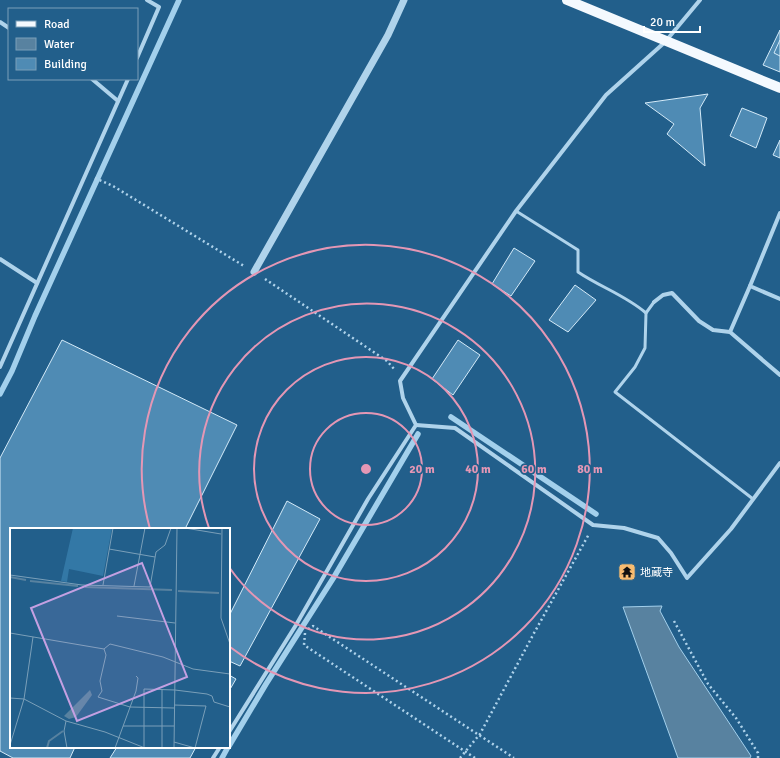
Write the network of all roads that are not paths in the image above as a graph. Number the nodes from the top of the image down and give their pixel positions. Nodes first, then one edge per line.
1 (147, 0) edge
2 (404, 0) edge
3 (567, 0) edge
4 (700, 0) edge
5 (664, 42) junction
6 (138, 56) edge
7 (93, 80) edge
8 (128, 80) edge
9 (780, 88) edge
10 (118, 101) junction
11 (516, 211) junction
12 (780, 213) edge
13 (0, 259) edge
14 (254, 272) dead end
15 (37, 283) junction
16 (750, 286) junction
17 (780, 299) edge
18 (654, 302) joint
19 (646, 313) junction
20 (730, 332) junction
21 (0, 367) edge
22 (780, 375) edge
23 (416, 425) junction
24 (780, 463) edge
25 (753, 499) junction
26 (230, 730) edge
27 (219, 748) edge
28 (213, 758) edge

1 - 6 street
2 - 14 street
3 - 5 main road
4 - 5 street
5 - 9 main road
5 - 11 street
7 - 10 street
8 - 10 street
10 - 15 street
11 - 19 lane
11 - 23 street
12 - 16 street
13 - 15 street
15 - 21 street
16 - 17 street
16 - 20 street
18 - 19 lane
18 - 20 street
19 - 25 lane
20 - 22 street
23 - 25 street
23 - 26 street
24 - 25 street
27 - 28 street

